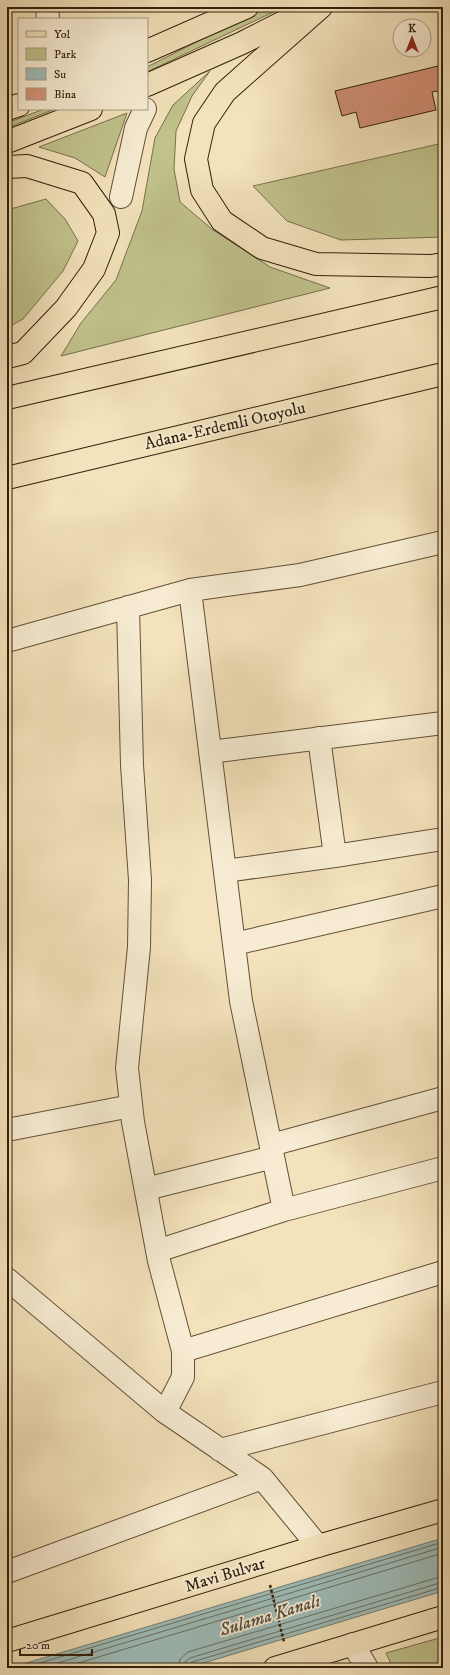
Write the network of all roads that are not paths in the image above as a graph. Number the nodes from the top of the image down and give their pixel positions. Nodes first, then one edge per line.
1 (47, 7) edge
2 (247, 7) edge
3 (313, 7) edge
4 (321, 7) edge
5 (48, 18) edge
6 (148, 51) edge
7 (148, 85) edge
8 (18, 104) edge
9 (7, 109) edge
10 (88, 110) edge
11 (145, 110) edge
12 (7, 142) edge
13 (7, 167) edge
14 (121, 197) dead end
15 (443, 264) edge
16 (443, 297) edge
17 (7, 357) edge
18 (443, 374) edge
19 (7, 398) edge
20 (7, 478) edge
21 (443, 542) edge
22 (190, 590) junction
23 (128, 607) junction
24 (7, 641) edge
25 (443, 723) edge
26 (318, 738) junction
27 (210, 752) junction
28 (443, 839) edge
29 (336, 856) junction
30 (225, 871) junction
31 (443, 896) edge
32 (234, 944) junction
33 (443, 1098) edge
34 (131, 1106) junction
35 (7, 1130) edge
36 (272, 1151) junction
37 (443, 1168) edge
38 (146, 1189) junction
39 (284, 1210) junction
40 (158, 1251) junction
41 (443, 1272) edge
42 (7, 1279) edge
43 (183, 1351) junction
44 (443, 1392) edge
45 (165, 1412) junction
46 (220, 1450) junction
47 (262, 1478) junction
48 (443, 1510) edge
49 (318, 1546) junction
50 (7, 1572) edge
51 (443, 1617) edge
52 (7, 1641) edge
53 (353, 1644) junction
54 (275, 1668) edge
55 (367, 1668) edge

1 - 5 street
2 - 6 main road
3 - 7 main road
4 - 15 main road
8 - 9 main road
10 - 12 main road
11 - 14 street
13 - 17 main road
16 - 19 main road
18 - 20 main road, Adana-Erdemli Otoyolu
21 - 22 street
22 - 23 street
22 - 27 street
23 - 24 street
23 - 34 street
25 - 26 street
26 - 27 street
26 - 29 street
27 - 30 street
28 - 29 street
29 - 30 street
30 - 32 street
31 - 32 street
32 - 36 street
33 - 36 street
34 - 35 street
34 - 38 street
36 - 38 street
36 - 39 street
37 - 39 street
38 - 40 street
39 - 40 street
40 - 43 street
41 - 43 street
42 - 45 street
43 - 45 street
44 - 46 street
45 - 46 street
46 - 47 street
47 - 49 street
47 - 50 street
48 - 49 main road, Mavi Bulvar
49 - 52 main road, Mavi Bulvar
51 - 53 main road
53 - 54 main road
53 - 55 street

